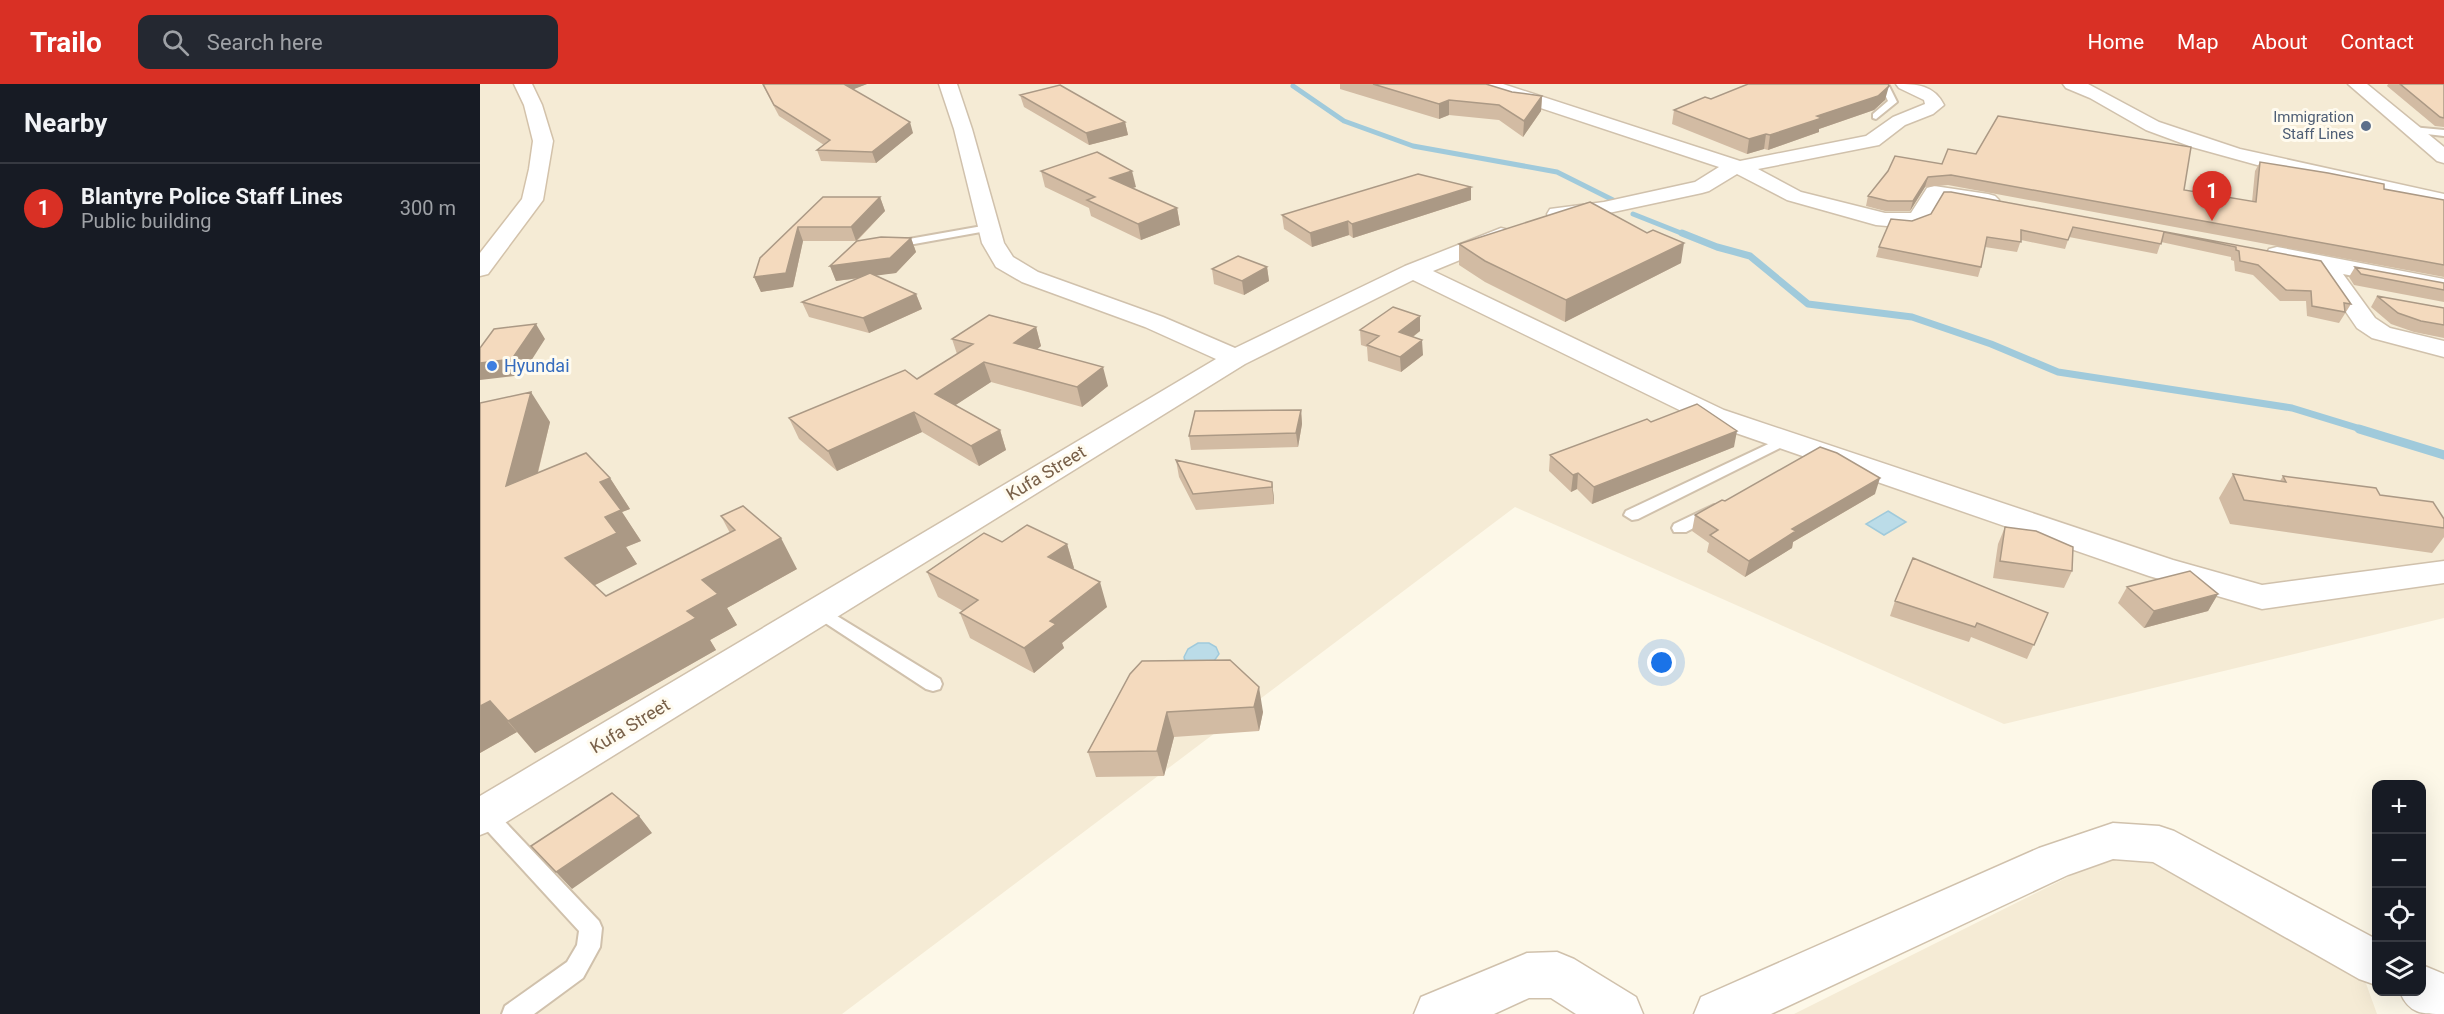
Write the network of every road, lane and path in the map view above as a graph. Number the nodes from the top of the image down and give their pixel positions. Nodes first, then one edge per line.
1 (523, 84) edge
2 (948, 84) edge
3 (1485, 84) edge
4 (1884, 84) edge
5 (1905, 84) edge
6 (2072, 84) edge
7 (2356, 84) edge
8 (1876, 116) dead end
9 (2412, 130) junction
10 (2444, 133) edge
11 (2444, 157) edge
12 (1739, 167) junction
13 (2444, 200) edge
14 (2007, 204) edge
15 (988, 228) junction
16 (877, 248) edge
17 (2254, 250) edge
18 (2324, 263) junction
19 (480, 269) edge
20 (1413, 271) junction
21 (2444, 286) edge
22 (2344, 293) junction
23 (2378, 299) edge
24 (2444, 349) edge
25 (1236, 358) junction
26 (1800, 452) junction
27 (1730, 501) edge
28 (1632, 515) dead end
29 (1680, 528) dead end
30 (2444, 572) edge
31 (819, 611) junction
32 (933, 684) dead end
33 (482, 816) edge
34 (2372, 961) edge
35 (2426, 991) edge
36 (2444, 1000) edge
37 (514, 1014) edge
38 (1438, 1014) edge
39 (1618, 1014) edge
40 (1718, 1014) edge

1 - 19 street
2 - 15 street
3 - 12 street
4 - 8 lane
5 - 12 street
6 - 13 street
7 - 9 street
9 - 10 lane
9 - 11 street
12 - 14 street
12 - 20 street, Kufa Street
15 - 16 lane
15 - 25 street
17 - 18 street
18 - 21 street
18 - 22 street
20 - 25 street, Kufa Street
20 - 26 street
22 - 23 street
22 - 24 street
25 - 31 street, Kufa Street
26 - 28 lane
26 - 30 street
27 - 29 lane
31 - 32 lane
31 - 33 street, Kufa Street
33 - 37 lane
34 - 40 street
35 - 36 street
38 - 39 street

